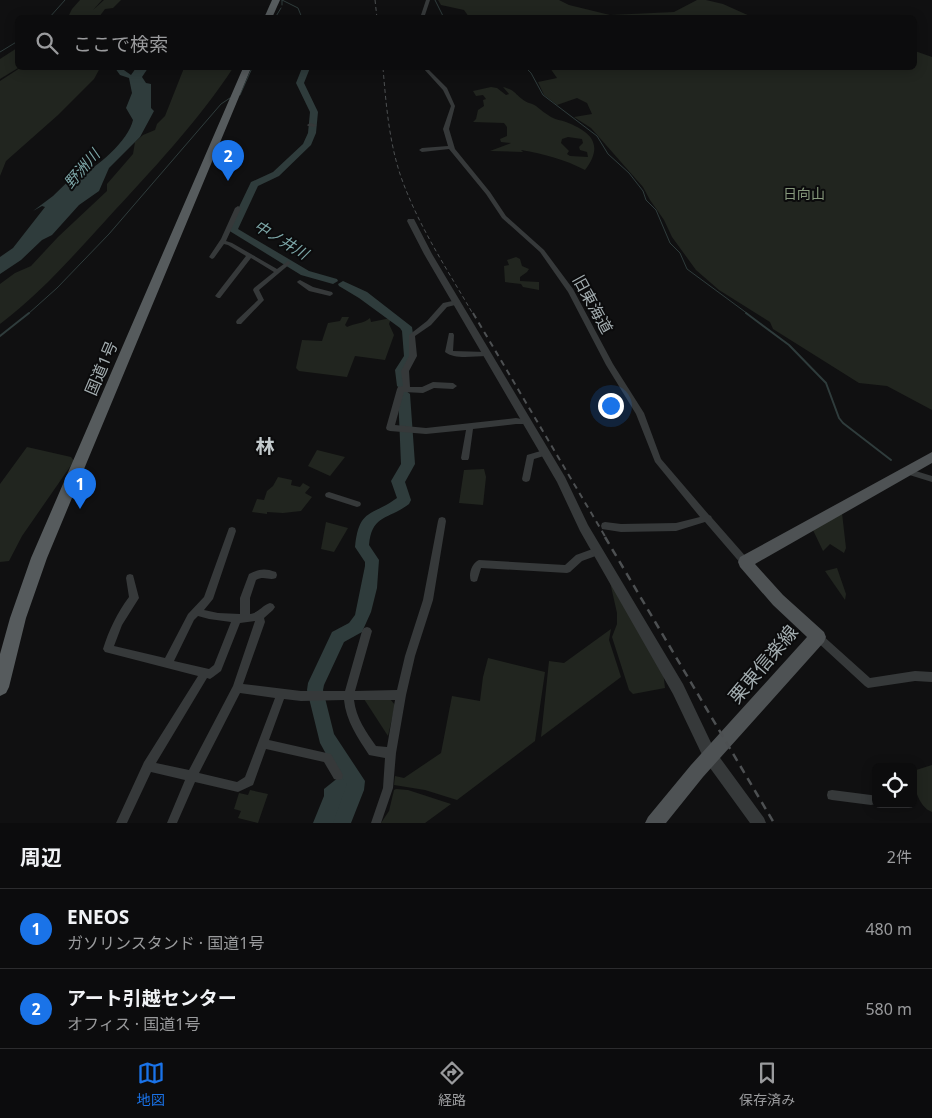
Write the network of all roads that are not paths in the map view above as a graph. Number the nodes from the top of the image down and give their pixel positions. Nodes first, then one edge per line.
1 (276, 0) edge
2 (428, 0) edge
3 (269, 15) edge
4 (423, 15) edge
5 (246, 70) edge
6 (427, 70) edge
7 (451, 147) junction
8 (422, 150) dead end
9 (238, 208) dead end
10 (411, 221) dead end
11 (222, 242) junction
12 (250, 255) junction
13 (212, 257) dead end
14 (288, 263) dead end
15 (277, 271) junction
16 (300, 282) dead end
17 (330, 294) dead end
18 (218, 296) dead end
19 (457, 302) junction
20 (239, 322) dead end
21 (451, 335) dead end
22 (486, 354) junction
23 (453, 386) dead end
24 (407, 390) junction
25 (525, 422) junction
26 (470, 426) junction
27 (544, 452) junction
28 (932, 457) edge
29 (465, 458) dead end
30 (906, 471) junction
31 (526, 479) dead end
32 (932, 479) edge
33 (329, 495) dead end
34 (357, 504) dead end
35 (708, 518) junction
36 (442, 522) dead end
37 (605, 526) dead end
38 (232, 531) dead end
39 (598, 552) junction
40 (745, 562) junction
41 (273, 575) dead end
42 (130, 578) dead end
43 (474, 578) dead end
44 (270, 607) dead end
45 (196, 611) junction
46 (259, 616) junction
47 (241, 618) junction
48 (367, 631) dead end
49 (818, 637) junction
50 (168, 663) junction
51 (204, 674) junction
52 (932, 677) edge
53 (0, 687) edge
54 (237, 688) junction
55 (281, 694) junction
56 (401, 694) junction
57 (349, 696) junction
58 (262, 743) junction
59 (391, 753) junction
60 (710, 756) junction
61 (148, 766) junction
62 (338, 775) dead end
63 (192, 776) junction
64 (832, 795) dead end
65 (871, 800) dead end
66 (121, 823) edge
67 (172, 823) edge
68 (376, 823) edge
69 (654, 823) edge
70 (759, 823) edge

1 - 3 highway
2 - 4 street
5 - 53 highway, 国道1号
6 - 7 street
7 - 8 street
7 - 35 street, 旧東海道
9 - 11 street
10 - 19 street
11 - 12 street
11 - 13 street
12 - 15 street
12 - 18 street
14 - 15 street
15 - 20 street
16 - 17 street
19 - 22 street
19 - 24 street
21 - 22 street
22 - 25 street
23 - 24 street
24 - 26 street
25 - 26 street
25 - 27 street
26 - 29 street
27 - 31 street
27 - 39 street
28 - 30 main road
30 - 32 street
30 - 40 main road
33 - 34 street
35 - 37 street
35 - 40 street, 旧東海道
36 - 56 street
38 - 45 street
39 - 43 street
39 - 60 street
40 - 49 main road, 栗東信楽線
41 - 47 street
42 - 50 street
44 - 46 street
45 - 47 street
45 - 50 street
46 - 47 street
46 - 54 street
47 - 51 street
48 - 57 street
49 - 52 street
49 - 60 main road, 栗東信楽線
50 - 51 street
51 - 61 street
54 - 55 street
54 - 63 street
55 - 57 street
55 - 58 street
56 - 57 street
56 - 59 street
57 - 59 street
58 - 62 street
58 - 63 street
59 - 68 street
60 - 69 main road, 栗東信楽線
60 - 70 street
61 - 63 street
61 - 66 street
63 - 67 street
64 - 65 street

